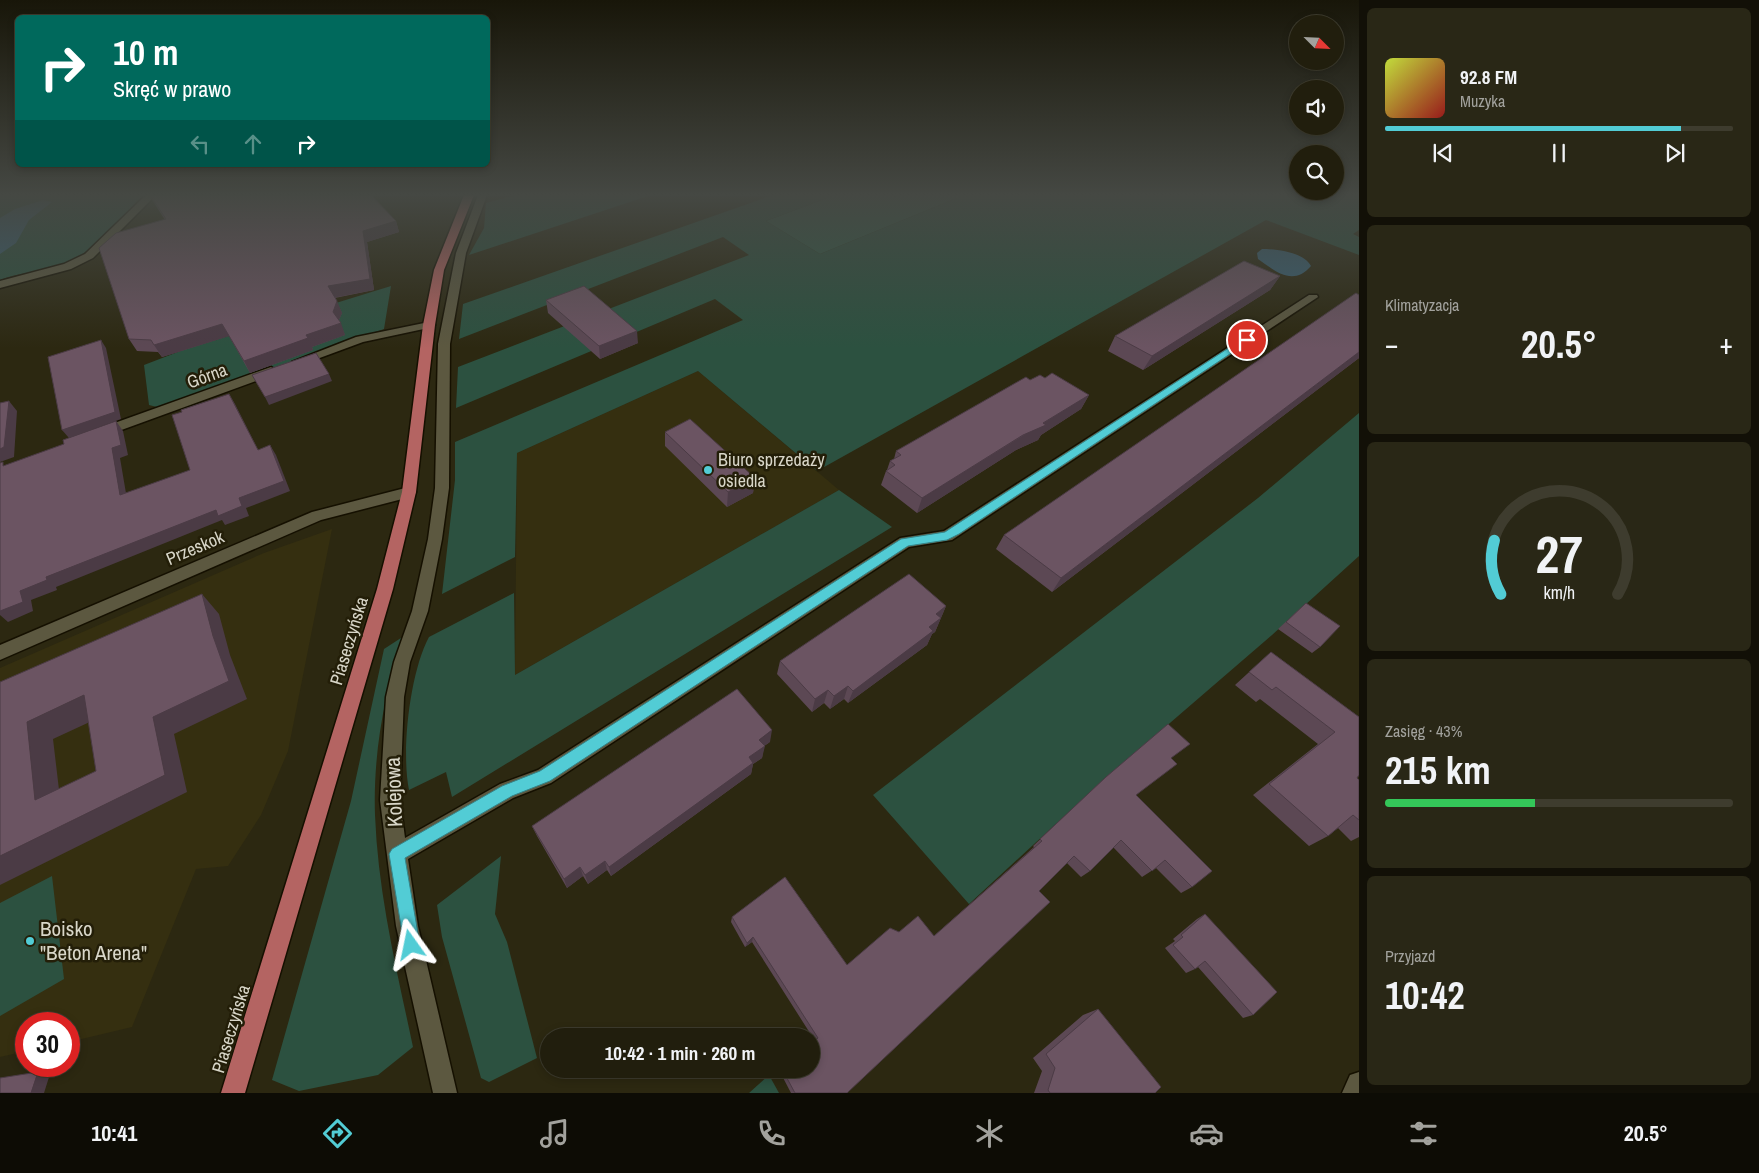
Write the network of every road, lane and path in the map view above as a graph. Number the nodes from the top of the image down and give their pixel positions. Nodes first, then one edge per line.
1 (99, 246) edge
2 (449, 246) edge
3 (463, 246) edge
4 (0, 286) edge
5 (1313, 297) dead end
6 (429, 325) junction
7 (92, 436) edge
8 (409, 492) junction
9 (0, 653) edge
10 (397, 854) junction
11 (1359, 1084) edge
12 (233, 1093) edge
13 (445, 1093) edge
14 (1354, 1093) edge

1 - 4 street
2 - 6 main road, Piaseczyńska
3 - 10 street, Kolejowa
5 - 10 street
6 - 7 street, Górna
6 - 8 main road, Piaseczyńska
8 - 9 street, Przeskok
8 - 12 main road, Piaseczyńska
10 - 13 street, Kolejowa
11 - 14 street

